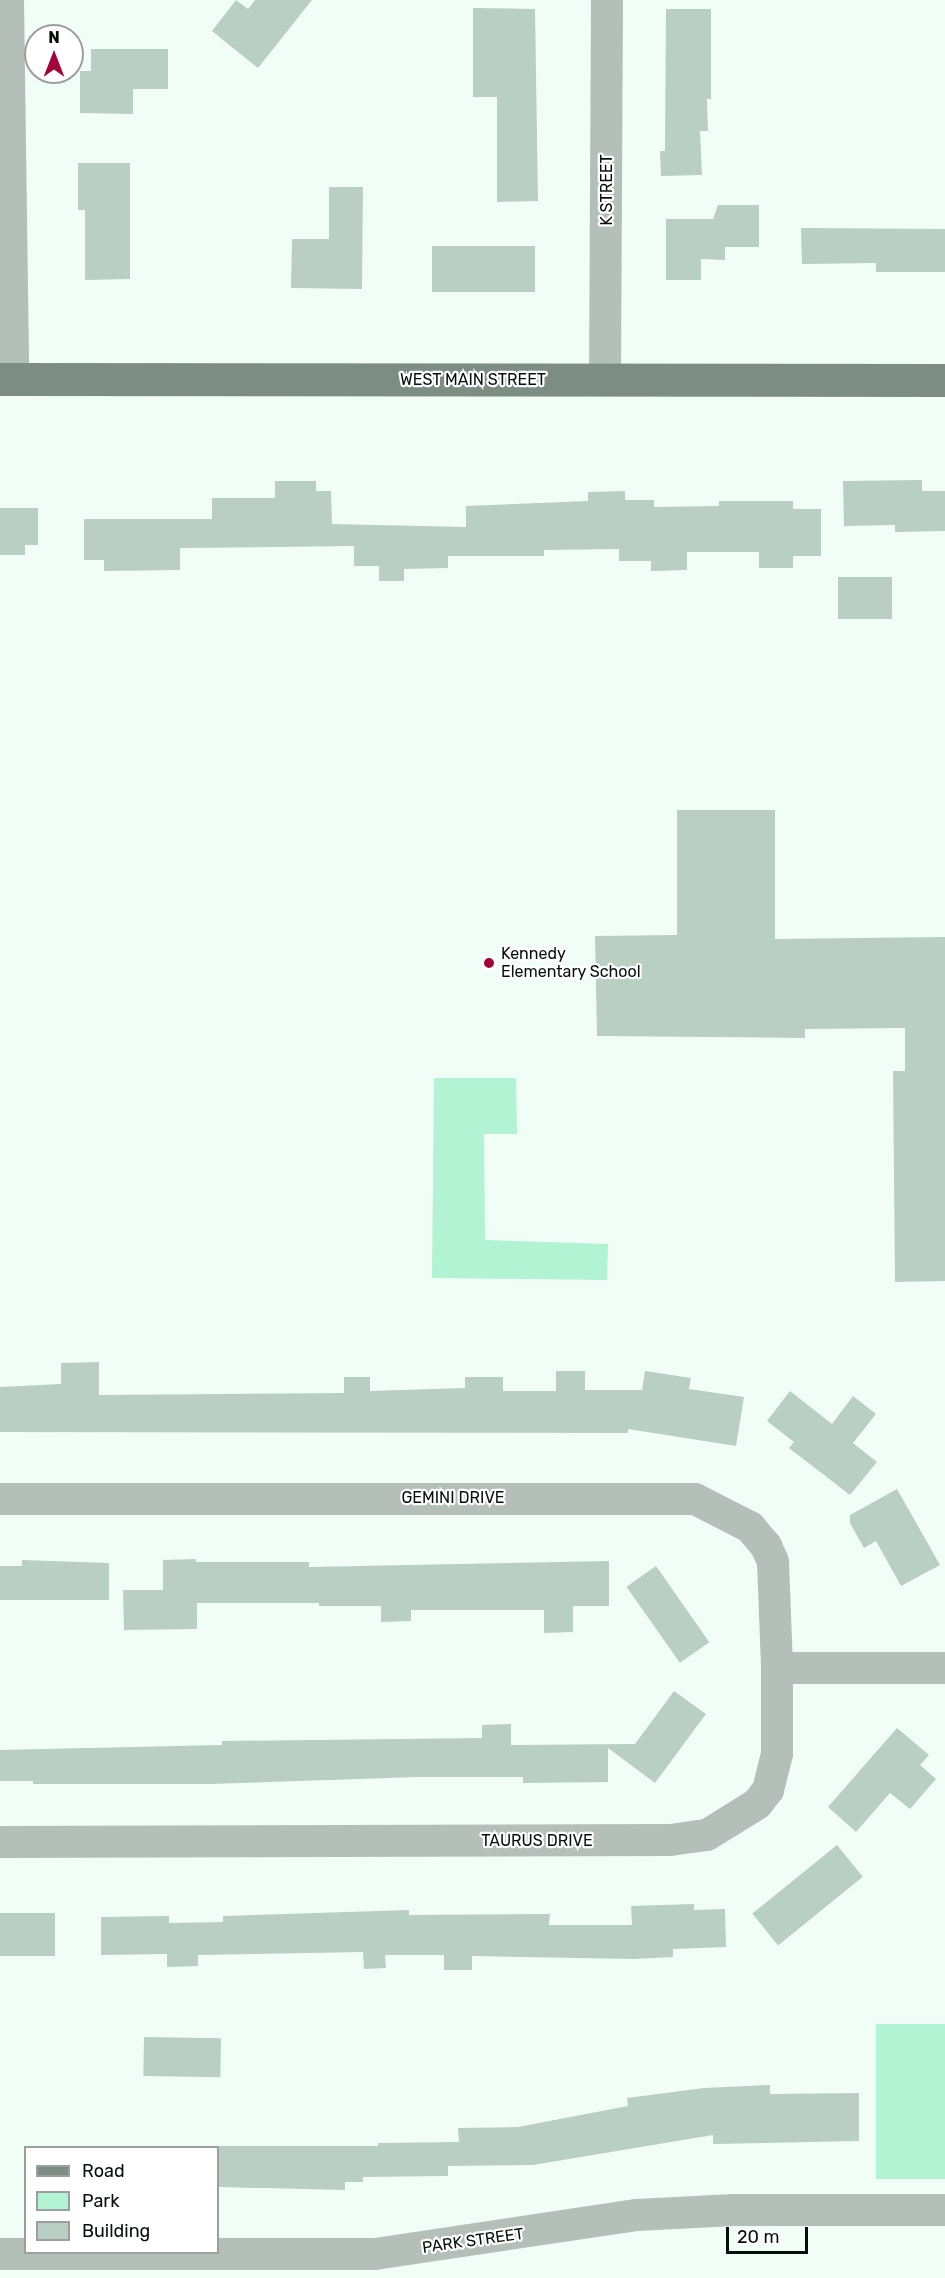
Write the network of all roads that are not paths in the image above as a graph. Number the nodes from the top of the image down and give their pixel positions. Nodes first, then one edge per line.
1 (8, 0) edge
2 (607, 0) edge
3 (6, 380) edge
4 (605, 380) junction
5 (945, 380) edge
6 (0, 1499) edge
7 (777, 1668) junction
8 (945, 1668) edge
9 (0, 1842) edge
10 (945, 2210) edge
11 (0, 2254) edge

1 - 3 street
2 - 4 street, K STREET
3 - 4 main road, WEST MAIN STREET
4 - 5 main road, WEST MAIN STREET
6 - 7 street, GEMINI DRIVE
7 - 8 street
7 - 9 street, TAURUS DRIVE
10 - 11 street, PARK STREET

